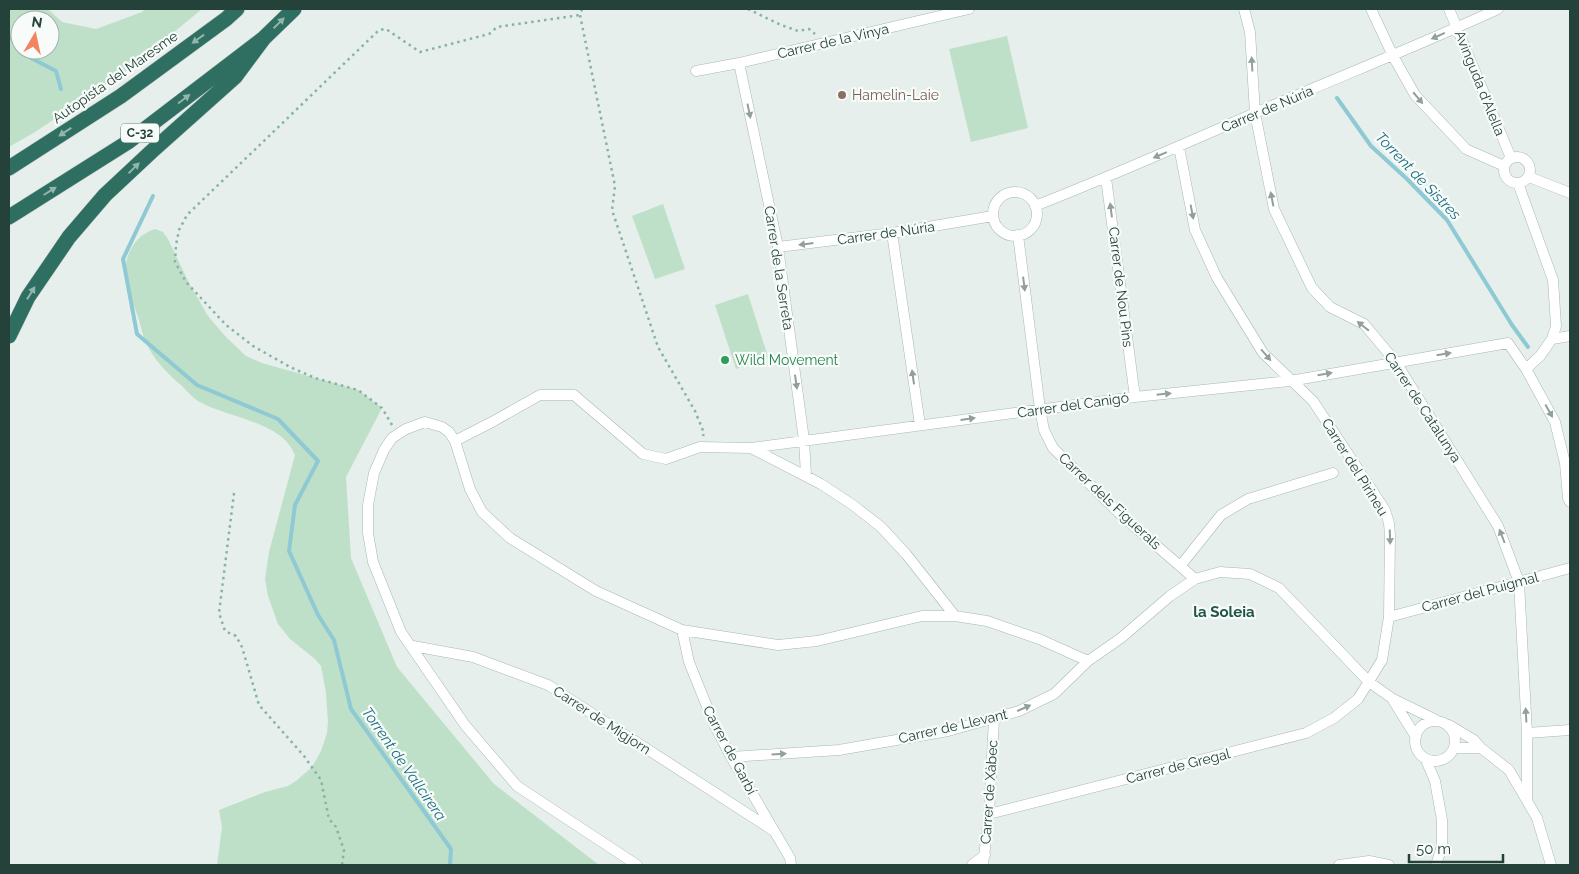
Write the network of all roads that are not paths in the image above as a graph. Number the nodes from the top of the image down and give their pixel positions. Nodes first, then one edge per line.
1 (237, 9) edge
2 (294, 9) edge
3 (969, 9) edge
4 (1244, 9) edge
5 (1371, 9) edge
6 (1449, 9) edge
7 (1498, 9) edge
8 (1458, 27) junction
9 (264, 38) junction
10 (1393, 56) junction
11 (739, 63) junction
12 (696, 71) dead end
13 (1255, 113) junction
14 (1179, 147) junction
15 (1508, 162) junction
16 (9, 168) edge
17 (1529, 177) junction
18 (1106, 178) junction
19 (1518, 183) junction
20 (1570, 193) edge
21 (1035, 206) junction
22 (993, 216) junction
23 (9, 217) edge
24 (892, 233) junction
25 (1018, 235) junction
26 (778, 247) junction
27 (9, 336) edge
28 (1570, 336) edge
29 (1552, 339) junction
30 (1395, 362) junction
31 (1526, 369) junction
32 (1290, 381) junction
33 (1135, 397) junction
34 (1040, 410) junction
35 (920, 425) junction
36 (804, 440) junction
37 (454, 441) junction
38 (751, 448) junction
39 (1333, 473) dead end
40 (806, 475) junction
41 (1570, 502) edge
42 (1181, 565) junction
43 (1570, 568) edge
44 (1195, 578) junction
45 (1519, 582) junction
46 (955, 616) junction
47 (1389, 617) junction
48 (682, 630) junction
49 (413, 646) junction
50 (1088, 661) junction
51 (1369, 682) junction
52 (1393, 700) junction
53 (994, 719) junction
54 (1436, 720) junction
55 (1449, 725) junction
56 (1570, 730) edge
57 (1527, 733) junction
58 (1416, 736) junction
59 (1454, 748) junction
60 (1481, 748) junction
61 (731, 757) junction
62 (1424, 758) junction
63 (1444, 759) junction
64 (1435, 781) junction
65 (1526, 799) junction
66 (989, 814) junction
67 (774, 831) junction
68 (984, 860) edge
69 (637, 865) edge
70 (792, 865) edge
71 (972, 865) edge
72 (1339, 865) edge
73 (1389, 865) edge
74 (1436, 865) edge
75 (1550, 865) edge

1 -> 16 highway, Autopista del Maresme
9 -> 2 highway, C-32
3 - 11 street, Carrer de la Vinya
13 -> 4 street
5 - 10 street
6 - 8 street, Avinguda d'Alella
7 - 8 street, Carrer de Núria
8 -> 10 street, Carrer de Núria
8 - 15 street, Avinguda d'Alella
23 -> 9 highway, C-32
27 -> 9 highway
10 - 13 street, Carrer de Núria
10 -> 15 street
11 - 12 street, Carrer de la Vinya
11 -> 26 street, Carrer de la Serreta
13 - 14 street, Carrer de Núria
30 -> 13 street, Carrer de Catalunya
14 -> 18 street, Carrer de Núria
14 -> 32 street, Carrer del Pirineu
15 - 17 street
15 - 19 street
17 - 19 street
17 - 20 street
18 - 21 street, Carrer de Núria
33 -> 18 street, Carrer de Nou Pins
19 - 29 street
21 - 22 street
21 - 25 street
22 - 24 street, Carrer de Núria
22 - 25 street
24 -> 26 street, Carrer de Núria
35 -> 24 street
25 -> 34 street, Carrer dels Figuerals
26 -> 36 street, Carrer de la Serreta
28 - 29 street
29 - 31 street
30 -> 31 street
32 -> 30 street, Carrer del Canigó
45 -> 30 street, Carrer de Catalunya
31 -> 41 street
33 -> 32 street, Carrer del Canigó
32 -> 47 street, Carrer del Pirineu
33 - 34 street, Carrer del Canigó
35 -> 34 street, Carrer del Canigó
34 - 42 street, Carrer dels Figuerals
35 - 36 street, Carrer del Canigó
36 - 38 street, Carrer del Canigó
36 - 40 street, Carrer de la Serreta
37 - 38 street, Carrer del Canigó
37 - 48 street
37 - 49 street
38 - 40 street
39 - 42 street
40 - 46 street
42 - 44 street, Carrer dels Figuerals
43 - 45 street, Carrer del Puigmal
44 - 50 street, Carrer de Llevant
44 - 51 street, Carrer de Llevant
45 - 47 street, Carrer del Puigmal
57 -> 45 street, Carrer de Catalunya
46 - 48 street
46 - 50 street
47 - 51 street, Carrer del Pirineu
48 - 61 street, Carrer de Garbí
49 - 67 street, Carrer de Migjorn
49 - 69 street
53 -> 50 street, Carrer de Llevant
51 - 52 street
51 - 66 street, Carrer de Gregal
52 - 54 street
52 - 58 street
61 -> 53 street, Carrer de Llevant
53 - 66 street, Carrer de Xàbec
54 - 55 street
54 - 58 street
55 - 59 street
55 - 60 street
56 - 57 street
57 - 65 street, Carrer de Catalunya
58 - 62 street
59 - 60 street
59 - 63 street
60 - 65 street
61 - 67 street, Carrer de Garbí
62 - 63 street
62 - 64 street
63 - 64 street
64 - 74 street
65 - 75 street
66 - 68 street, Carrer de Xàbec
67 - 70 street, Carrer de Garbí
68 - 71 street
72 - 73 street

